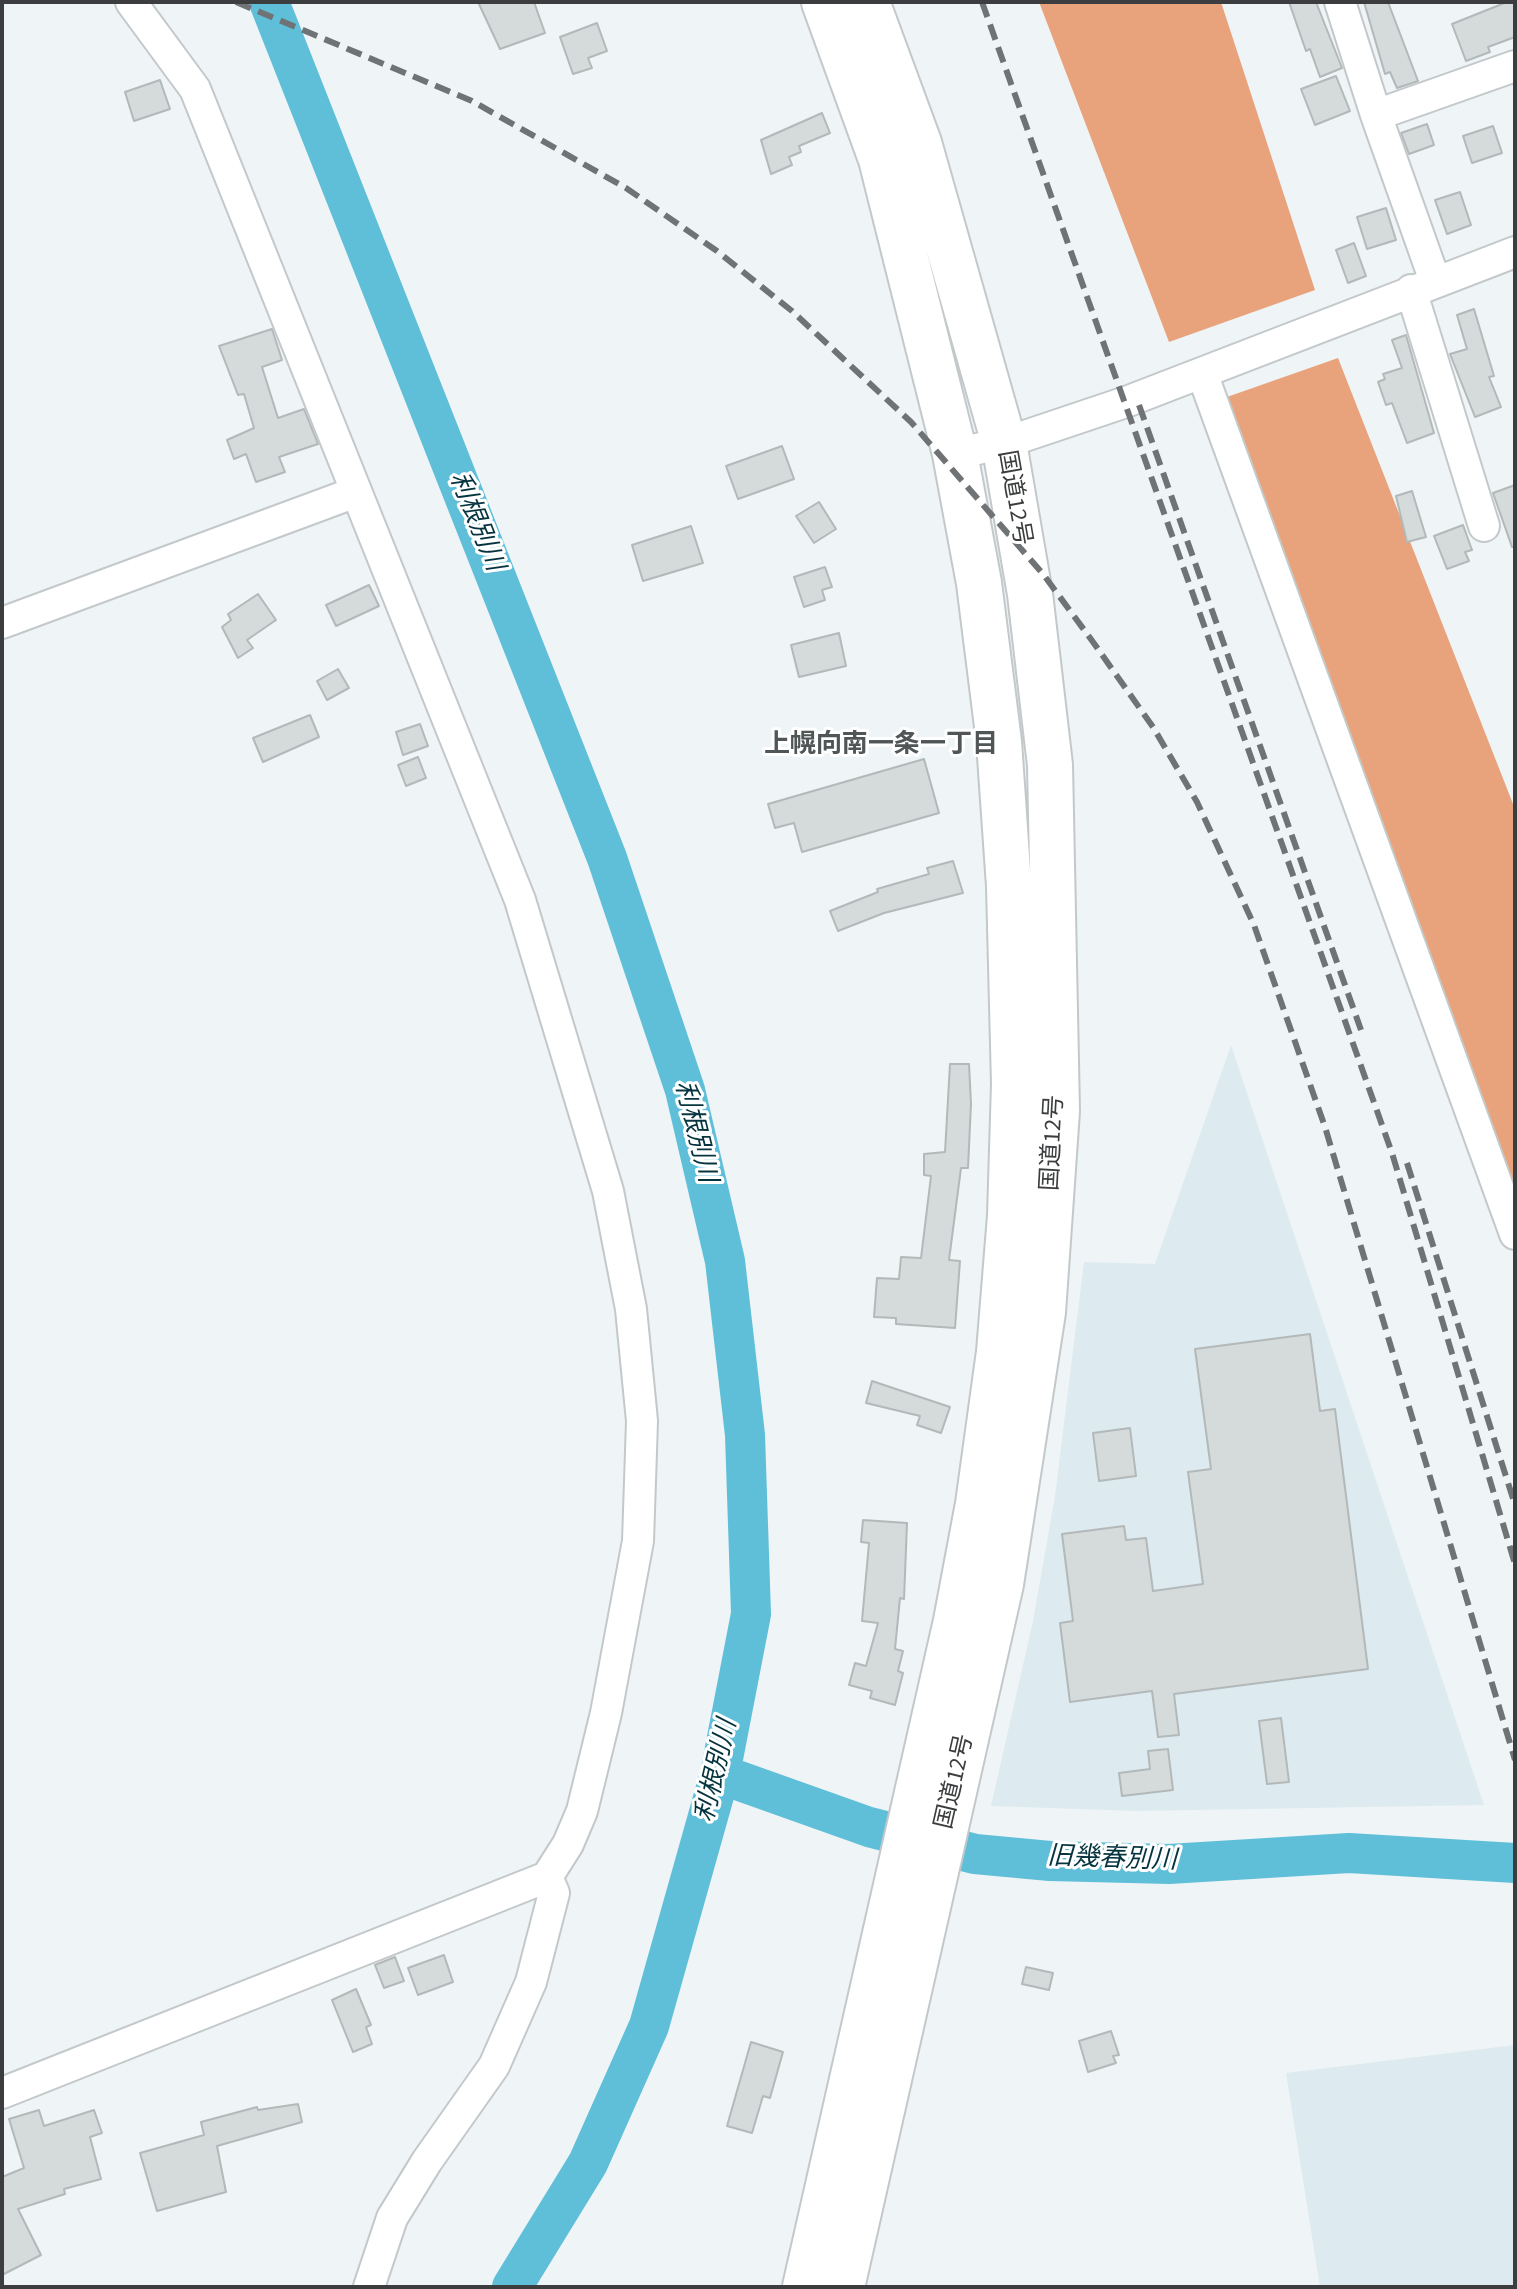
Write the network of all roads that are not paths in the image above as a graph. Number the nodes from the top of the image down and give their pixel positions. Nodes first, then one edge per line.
1 (131, 2) edge
2 (824, 2) edge
3 (867, 2) edge
4 (1340, 2) edge
5 (1515, 66) edge
6 (1376, 115) junction
7 (1515, 252) edge
8 (1423, 286) junction
9 (1202, 373) junction
10 (1004, 443) junction
11 (955, 454) junction
12 (356, 492) junction
13 (1484, 526) dead end
14 (2, 623) edge
15 (1515, 1234) edge
16 (932, 1808) junction
17 (547, 1877) junction
18 (912, 1895) junction
19 (2, 2093) edge
20 (369, 2287) edge
21 (805, 2287) edge
22 (842, 2287) edge

1 - 12 street
2 - 11 highway, 国道12号
3 - 10 highway, 国道12号
4 - 6 street
5 - 6 street
6 - 8 street
7 - 8 street
8 - 9 street
8 - 13 street
9 - 10 street
9 - 15 street
10 - 11 street
10 - 16 highway, 国道12号
11 - 16 highway, 国道12号
12 - 14 street
12 - 17 street
16 - 18 highway, 国道12号
17 - 19 street
17 - 20 street
18 - 21 highway, 国道12号
18 - 22 highway, 国道12号

